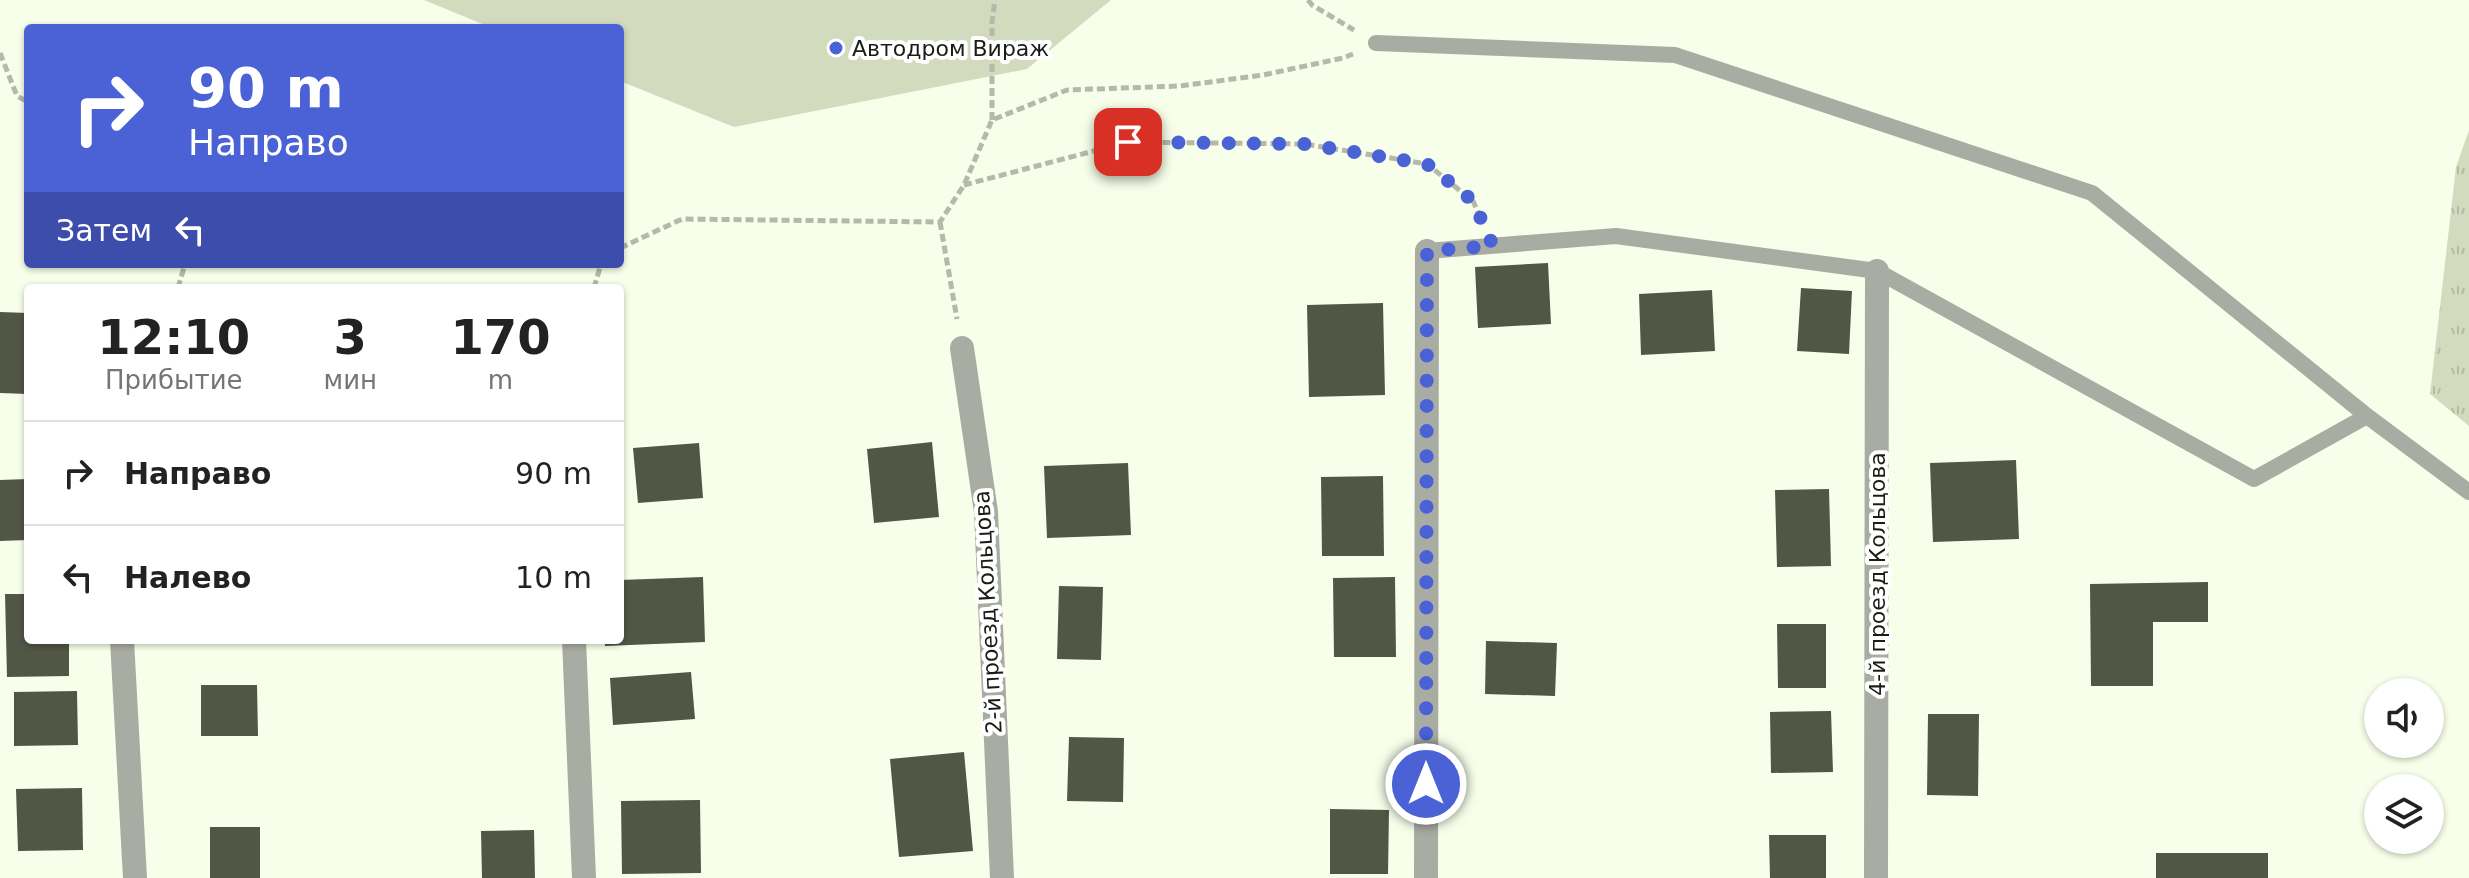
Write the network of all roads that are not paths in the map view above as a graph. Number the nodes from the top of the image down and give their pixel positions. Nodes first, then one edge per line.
1 (1376, 43) road end
2 (1427, 251) joint
3 (1877, 271) junction
4 (962, 348) road end
5 (2367, 416) junction
6 (2469, 492) edge
7 (122, 644) edge
8 (574, 644) edge
9 (135, 878) edge
10 (584, 878) edge
11 (1002, 878) edge
12 (1426, 878) edge
13 (1876, 878) edge

1 - 5 lane
2 - 3 lane
2 - 12 street
3 - 5 lane
3 - 13 street, 4-й проезд Кольцова
4 - 11 street, 2-й проезд Кольцова
5 - 6 lane
7 - 9 street
8 - 10 street

